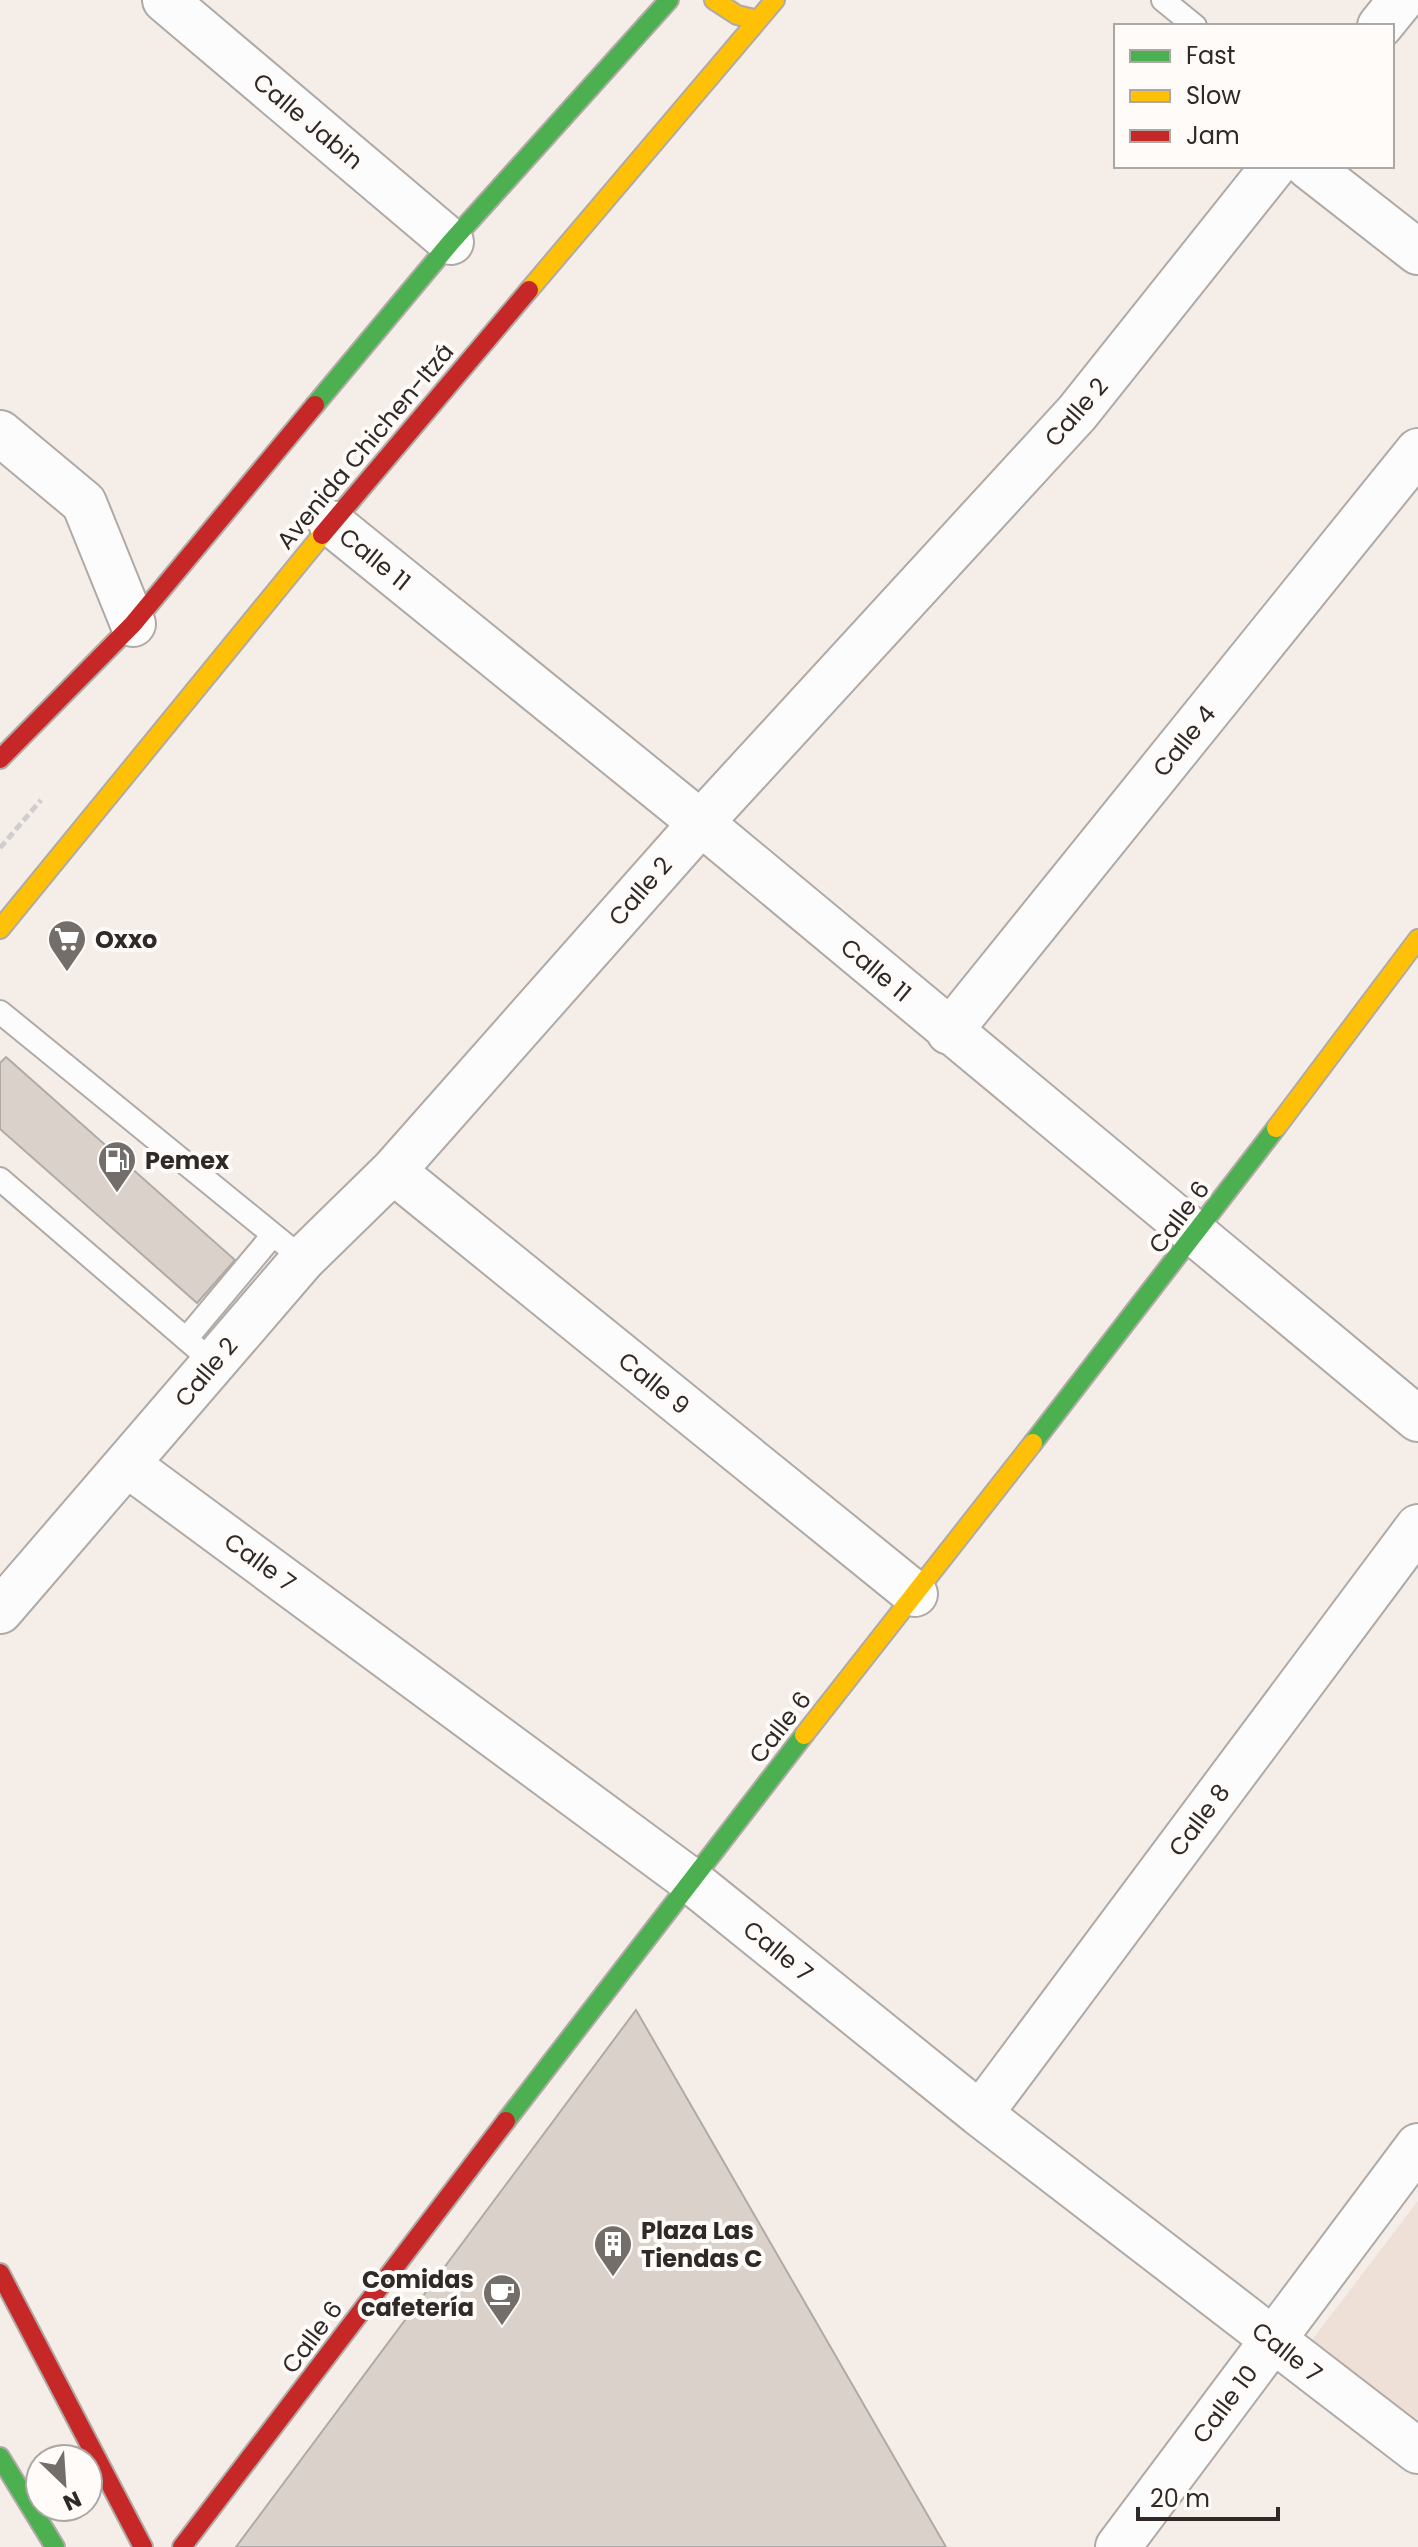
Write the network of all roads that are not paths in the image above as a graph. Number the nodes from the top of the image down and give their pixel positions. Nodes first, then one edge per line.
1 (669, 0) edge
2 (714, 0) edge
3 (775, 0) edge
4 (1163, 0) edge
5 (1401, 0) edge
6 (167, 1) edge
7 (758, 20) junction
8 (1193, 24) edge
9 (1382, 24) edge
10 (1272, 168) edge
11 (1311, 168) edge
12 (451, 242) junction
13 (1418, 252) edge
14 (0, 433) edge
15 (1418, 451) edge
16 (331, 523) junction
17 (133, 624) junction
18 (31, 727) junction
19 (0, 743) edge
20 (0, 759) edge
21 (701, 823) junction
22 (0, 929) edge
23 (1418, 939) edge
24 (4, 1024) edge
25 (949, 1032) junction
26 (393, 1171) junction
27 (0, 1179) edge
28 (1196, 1235) junction
29 (288, 1247) junction
30 (200, 1351) junction
31 (1418, 1419) edge
32 (128, 1465) junction
33 (1418, 1527) edge
34 (915, 1594) junction
35 (0, 1611) edge
36 (690, 1880) junction
37 (980, 2114) junction
38 (1418, 2146) edge
39 (0, 2273) edge
40 (1272, 2341) junction
41 (1418, 2451) edge
42 (0, 2457) edge
43 (55, 2547) edge
44 (143, 2547) edge
45 (182, 2547) edge
46 (1118, 2547) edge

1 - 12 main road
2 - 7 main road
3 - 7 main road, Avenida Chichen-Itzá
4 - 8 lane
5 - 9 street
6 - 12 street, Calle Jabin
7 - 16 main road, Avenida Chichen-Itzá
10 - 21 street, Calle 2
11 - 13 street
12 - 17 main road
14 - 17 street
15 - 25 street, Calle 4
16 - 21 street, Calle 11
16 - 22 main road, Avenida Chichen-Itzá
17 - 18 main road
18 - 19 main road
18 - 20 main road
21 - 25 street, Calle 11
21 - 26 street, Calle 2
23 - 28 main road, Calle 6
24 - 29 lane
25 - 28 street, Calle 11
26 - 29 street, Calle 2
26 - 34 street, Calle 9
27 - 30 lane
28 - 31 street, Calle 11
28 - 34 main road, Calle 6
29 - 30 street, Calle 2
30 - 32 street, Calle 2
32 - 35 street, Calle 2
32 - 36 street, Calle 7
33 - 37 street, Calle 8
34 - 36 main road, Calle 6
36 - 37 street, Calle 7
36 - 45 main road, Calle 6
37 - 40 street, Calle 7
38 - 40 street, Calle 10
39 - 44 main road
40 - 41 street, Calle 7
40 - 46 street, Calle 10
42 - 43 main road

